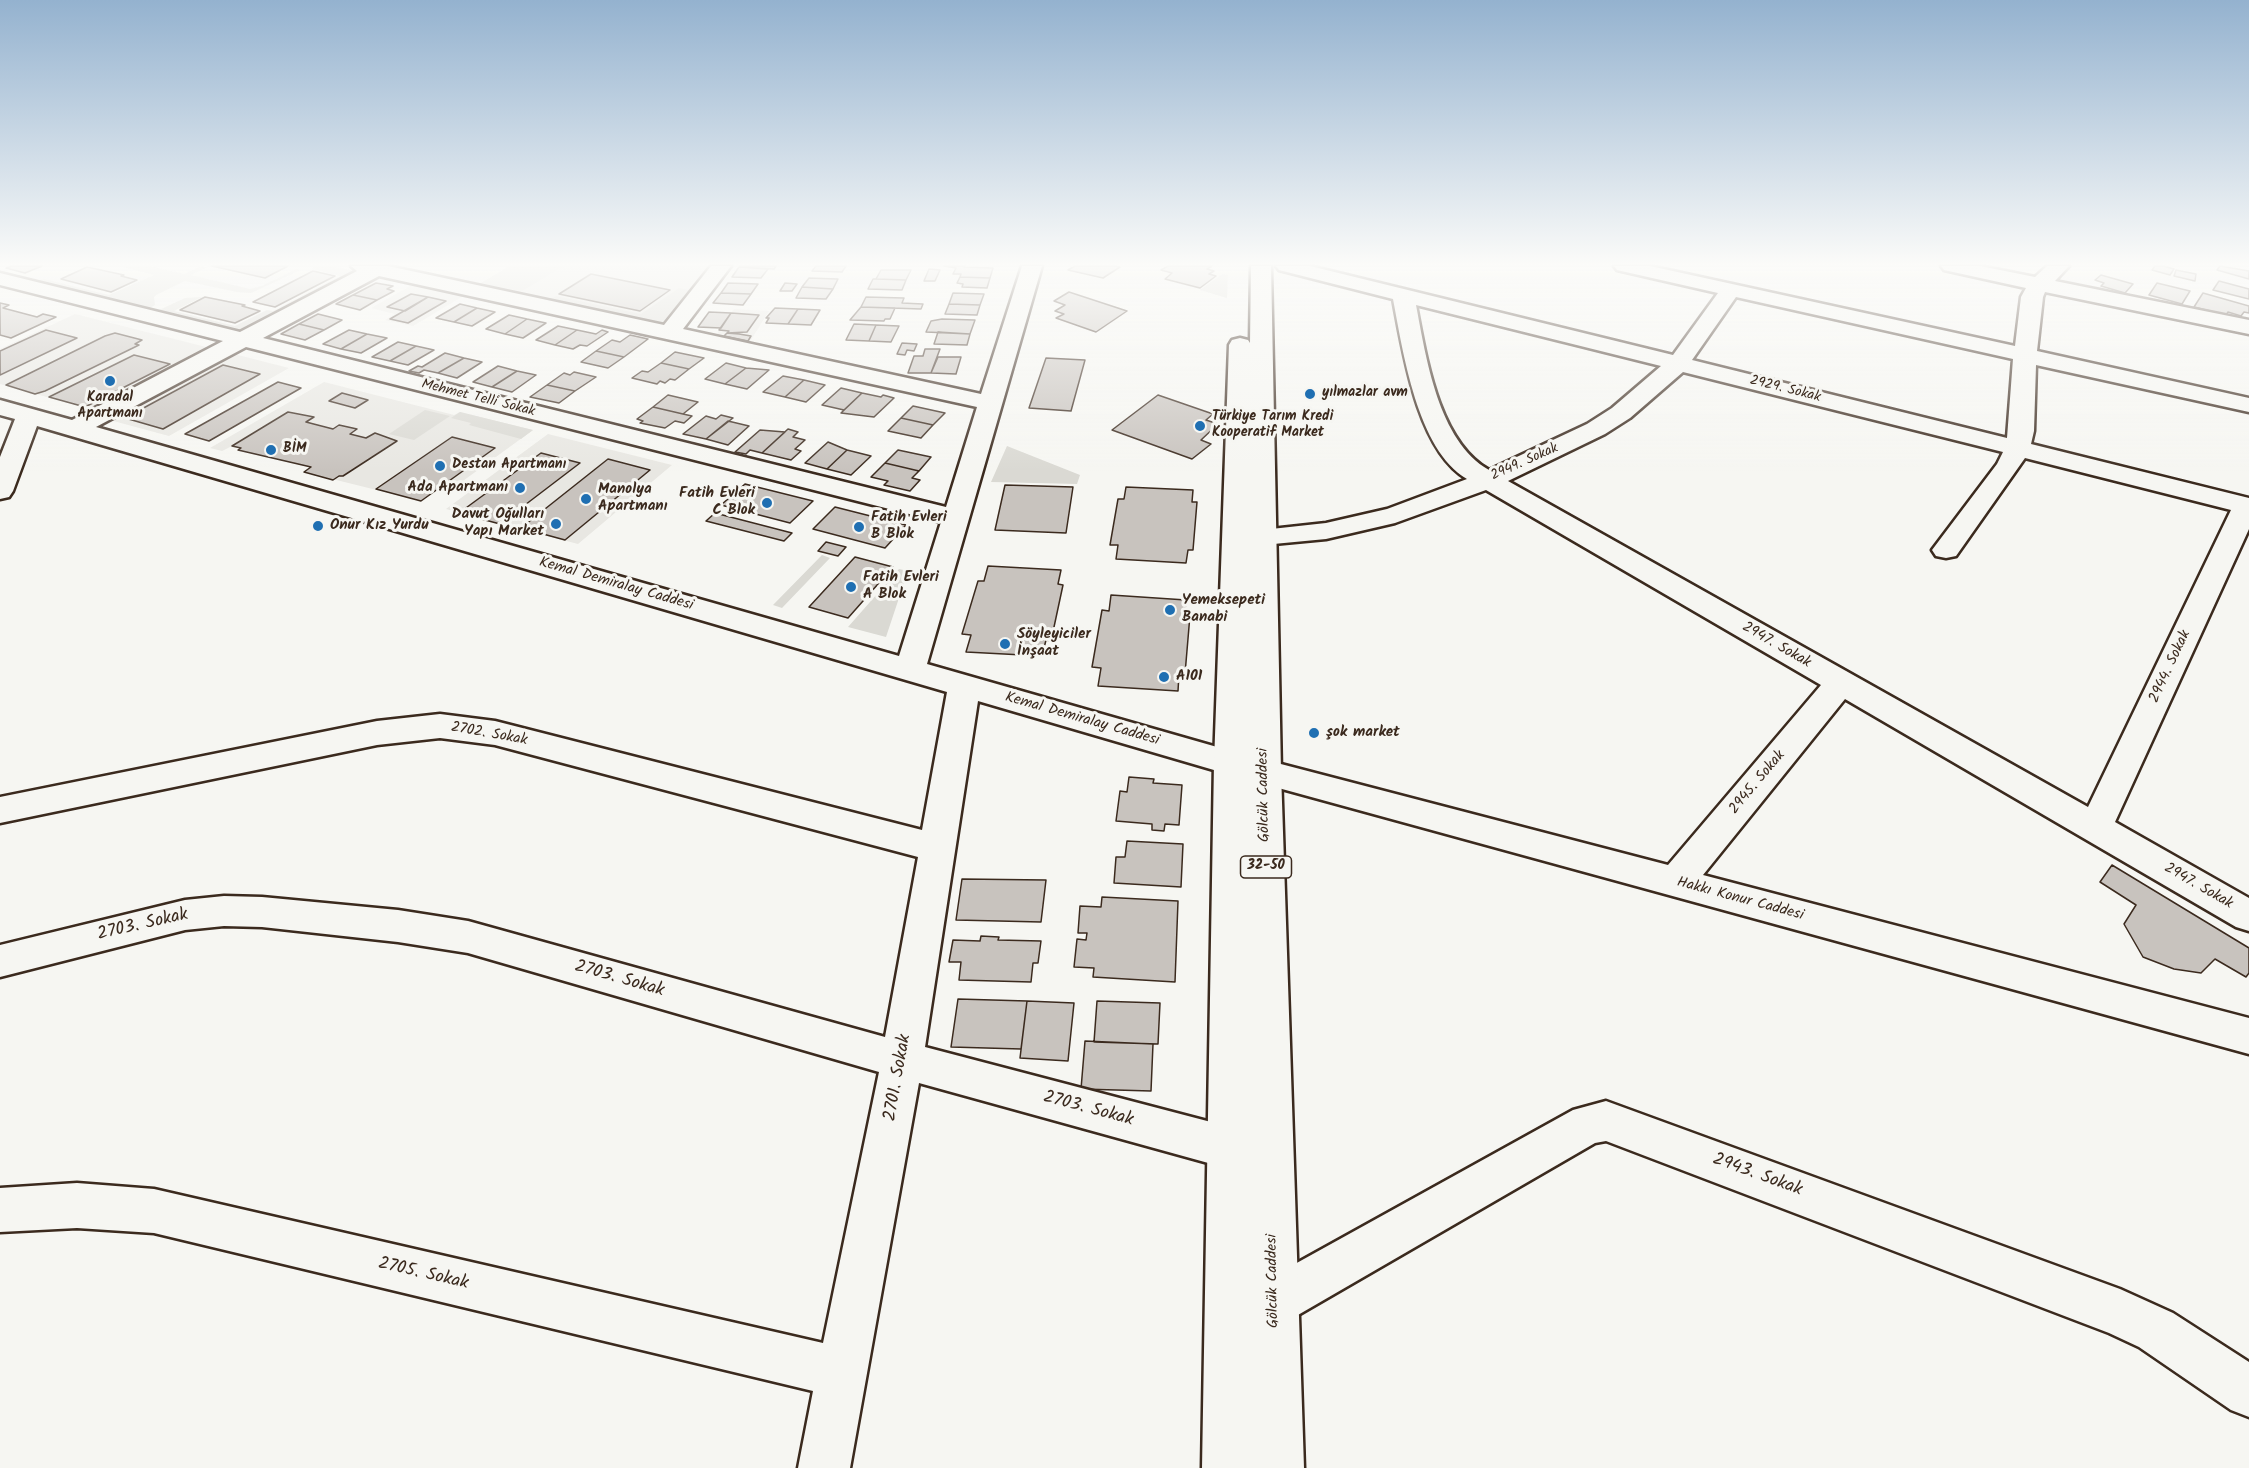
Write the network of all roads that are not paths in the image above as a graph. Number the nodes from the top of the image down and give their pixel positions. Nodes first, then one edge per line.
1 (221, 335) edge
2 (252, 335) edge
3 (676, 335) edge
4 (1011, 335) edge
5 (1242, 335) edge
6 (1262, 335) edge
7 (1411, 335) edge
8 (1560, 335) edge
9 (1699, 335) edge
10 (1932, 335) edge
11 (2027, 335) edge
12 (243, 340) junction
13 (2025, 355) junction
14 (1678, 364) junction
15 (990, 403) junction
16 (2249, 405) edge
17 (0, 407) edge
18 (29, 415) junction
19 (75, 428) junction
20 (2018, 449) junction
21 (1486, 480) junction
22 (0, 490) edge
23 (2247, 506) edge
24 (956, 518) junction
25 (1263, 537) junction
26 (1946, 550) dead end
27 (910, 670) junction
28 (1841, 683) junction
29 (964, 686) junction
30 (1248, 768) junction
31 (0, 810) edge
32 (2095, 828) junction
33 (937, 848) junction
34 (1675, 883) junction
35 (2249, 916) edge
36 (0, 961) edge
37 (2249, 1036) edge
38 (902, 1060) junction
39 (1230, 1148) junction
40 (0, 1210) edge
41 (1274, 1302) junction
42 (843, 1373) junction
43 (2249, 1392) edge
44 (824, 1468) edge
45 (1228, 1468) edge
46 (1278, 1468) edge

1 - 12 street, Mehmet Telli Sokak
2 - 12 street
3 - 15 street
4 - 15 street
5 - 30 street, Gölcük Caddesi / 32-50
6 - 25 street, Gölcük Caddesi / 32-50
7 - 21 street, 2947. Sokak
8 - 14 street, 2929. Sokak
9 - 14 street, 2949. Sokak
10 - 13 street
11 - 13 street
12 - 19 street
12 - 24 street, Mehmet Telli Sokak
13 - 16 street
13 - 20 street
14 - 20 street, 2929. Sokak
14 - 21 street, 2949. Sokak
15 - 24 street
17 - 18 street, Kemal Demiralay Caddesi
18 - 19 street, Kemal Demiralay Caddesi
18 - 22 street
19 - 27 street, Kemal Demiralay Caddesi
20 - 23 street, 2929. Sokak
20 - 26 street
21 - 25 street, 2949. Sokak
21 - 28 street, 2947. Sokak
23 - 32 street, 2944. Sokak
24 - 27 street
25 - 30 street, Gölcük Caddesi / 32-50
27 - 29 street, Kemal Demiralay Caddesi
28 - 32 street, 2947. Sokak
28 - 34 street, 2945. Sokak
29 - 30 street, Kemal Demiralay Caddesi
29 - 33 street, 2701. Sokak
30 - 34 street, Hakkı Konur Caddesi
30 - 39 street, Gölcük Caddesi / 32-50
30 - 41 street, Gölcük Caddesi / 32-50
31 - 33 street, 2702. Sokak
32 - 35 street, 2947. Sokak
33 - 38 street, 2701. Sokak
34 - 37 street, Hakkı Konur Caddesi
36 - 38 street, 2703. Sokak
38 - 39 street, 2703. Sokak
38 - 42 street, 2701. Sokak
39 - 45 street, Gölcük Caddesi / 32-50
40 - 42 street, 2705. Sokak
41 - 43 street, 2943. Sokak
41 - 46 street, Gölcük Caddesi / 32-50
42 - 44 street, 2701. Sokak

